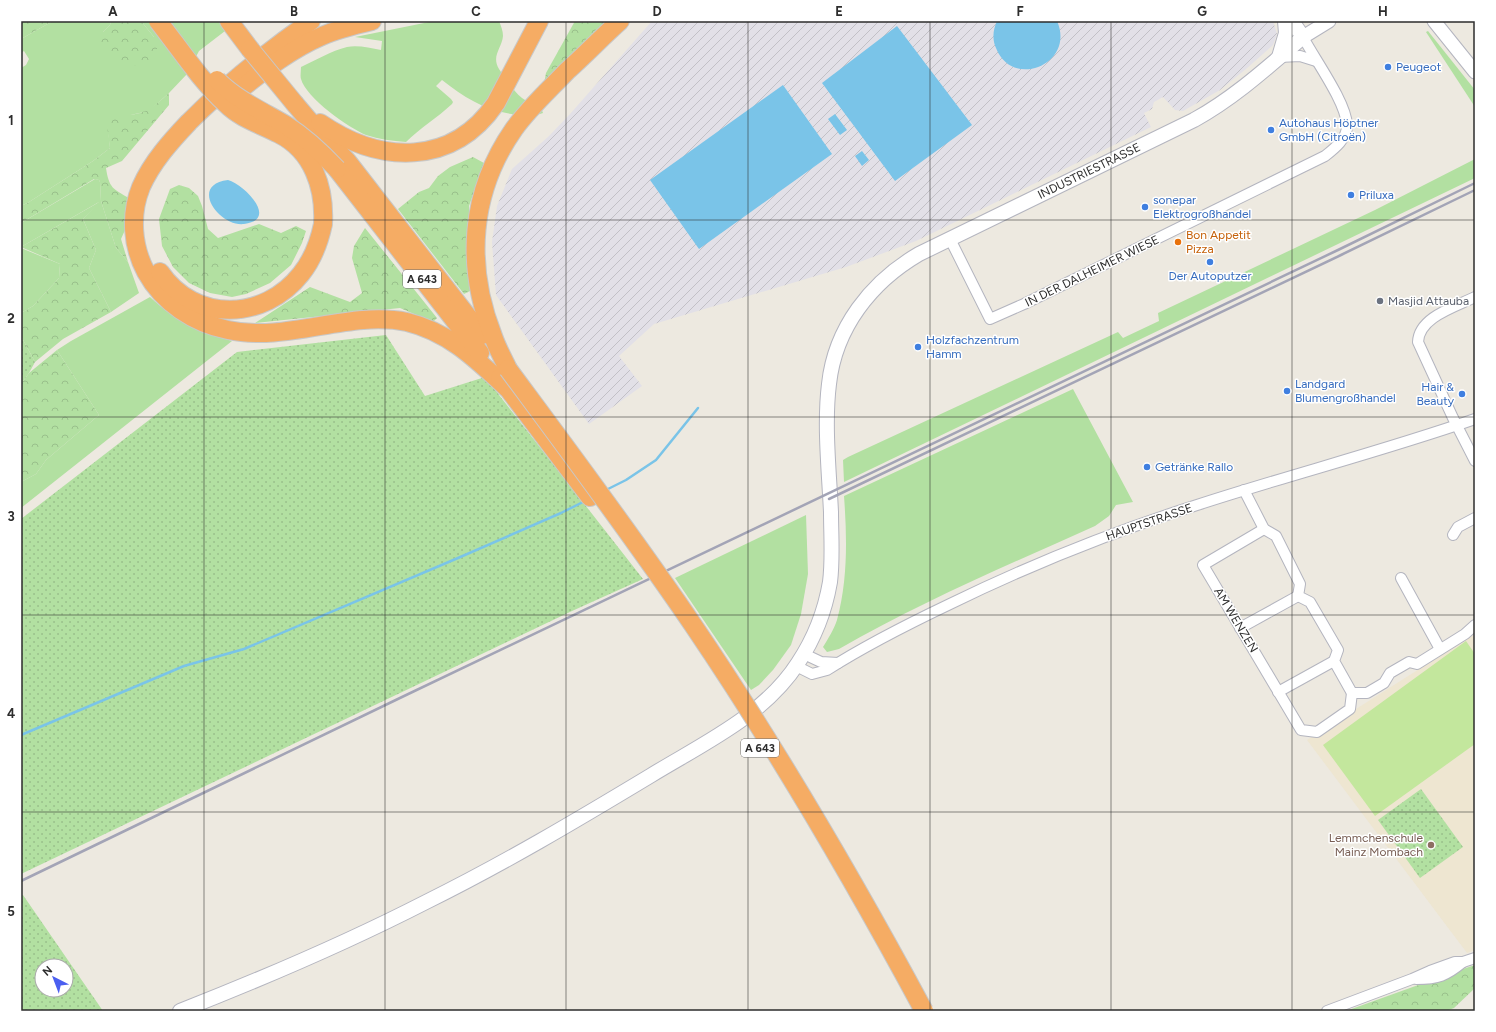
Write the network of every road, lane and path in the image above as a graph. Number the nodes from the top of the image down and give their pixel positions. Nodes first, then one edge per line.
1 (158, 21) edge
2 (170, 21) edge
3 (228, 21) edge
4 (311, 21) edge
5 (372, 21) edge
6 (540, 21) edge
7 (620, 21) edge
8 (1285, 21) edge
9 (1292, 21) edge
10 (1329, 21) edge
11 (1434, 21) edge
12 (1303, 38) junction
13 (1279, 57) junction
14 (1316, 62) junction
15 (1475, 72) edge
16 (295, 104) junction
17 (187, 133) junction
18 (950, 238) junction
19 (1475, 297) edge
20 (508, 369) junction
21 (507, 388) junction
22 (1475, 419) edge
23 (1457, 425) junction
24 (1475, 461) edge
25 (1244, 490) junction
26 (1475, 518) edge
27 (1264, 529) junction
28 (1453, 536) dead end
29 (1401, 578) dead end
30 (1298, 596) junction
31 (1475, 625) edge
32 (1240, 628) junction
33 (1440, 649) junction
34 (804, 654) junction
35 (1334, 661) junction
36 (838, 663) junction
37 (796, 666) junction
38 (1278, 692) junction
39 (1352, 693) junction
40 (1475, 958) edge
41 (192, 1009) edge
42 (912, 1011) edge
43 (924, 1011) edge
44 (1327, 1011) edge

1 - 17 highway, bridge
2 - 21 highway, A 643, bridge
3 - 16 highway, A 643, bridge
4 - 17 highway
5 - 17 highway
6 - 16 highway
7 - 20 highway
8 - 13 main road
9 - 12 main road, IN DER DALHEIMER WIESE
10 - 12 street, INDUSTRIESTRASSE
11 - 15 street
12 - 13 main road, INDUSTRIESTRASSE
12 - 14 street, IN DER DALHEIMER WIESE
13 - 14 street
13 - 18 main road, INDUSTRIESTRASSE
14 - 18 street, IN DER DALHEIMER WIESE
16 - 20 highway, A 643
17 - 21 highway
18 - 34 main road, INDUSTRIESTRASSE
19 - 23 street
20 - 43 highway, A 643, bridge
21 - 42 highway, A 643
22 - 23 street, HAUPTSTRASSE
23 - 24 street
23 - 25 street, HAUPTSTRASSE
25 - 27 street
25 - 36 street, HAUPTSTRASSE
26 - 28 street
27 - 30 street
27 - 32 street, AM WENZEN
29 - 33 street
30 - 32 street
30 - 35 street
31 - 33 street
32 - 38 street, AM WENZEN
33 - 39 street
34 - 36 street
34 - 37 main road, INDUSTRIESTRASSE
35 - 38 street
35 - 39 street
36 - 37 street, HAUPTSTRASSE
37 - 41 main road, INDUSTRIESTRASSE
38 - 39 street, AM WENZEN
40 - 44 street

